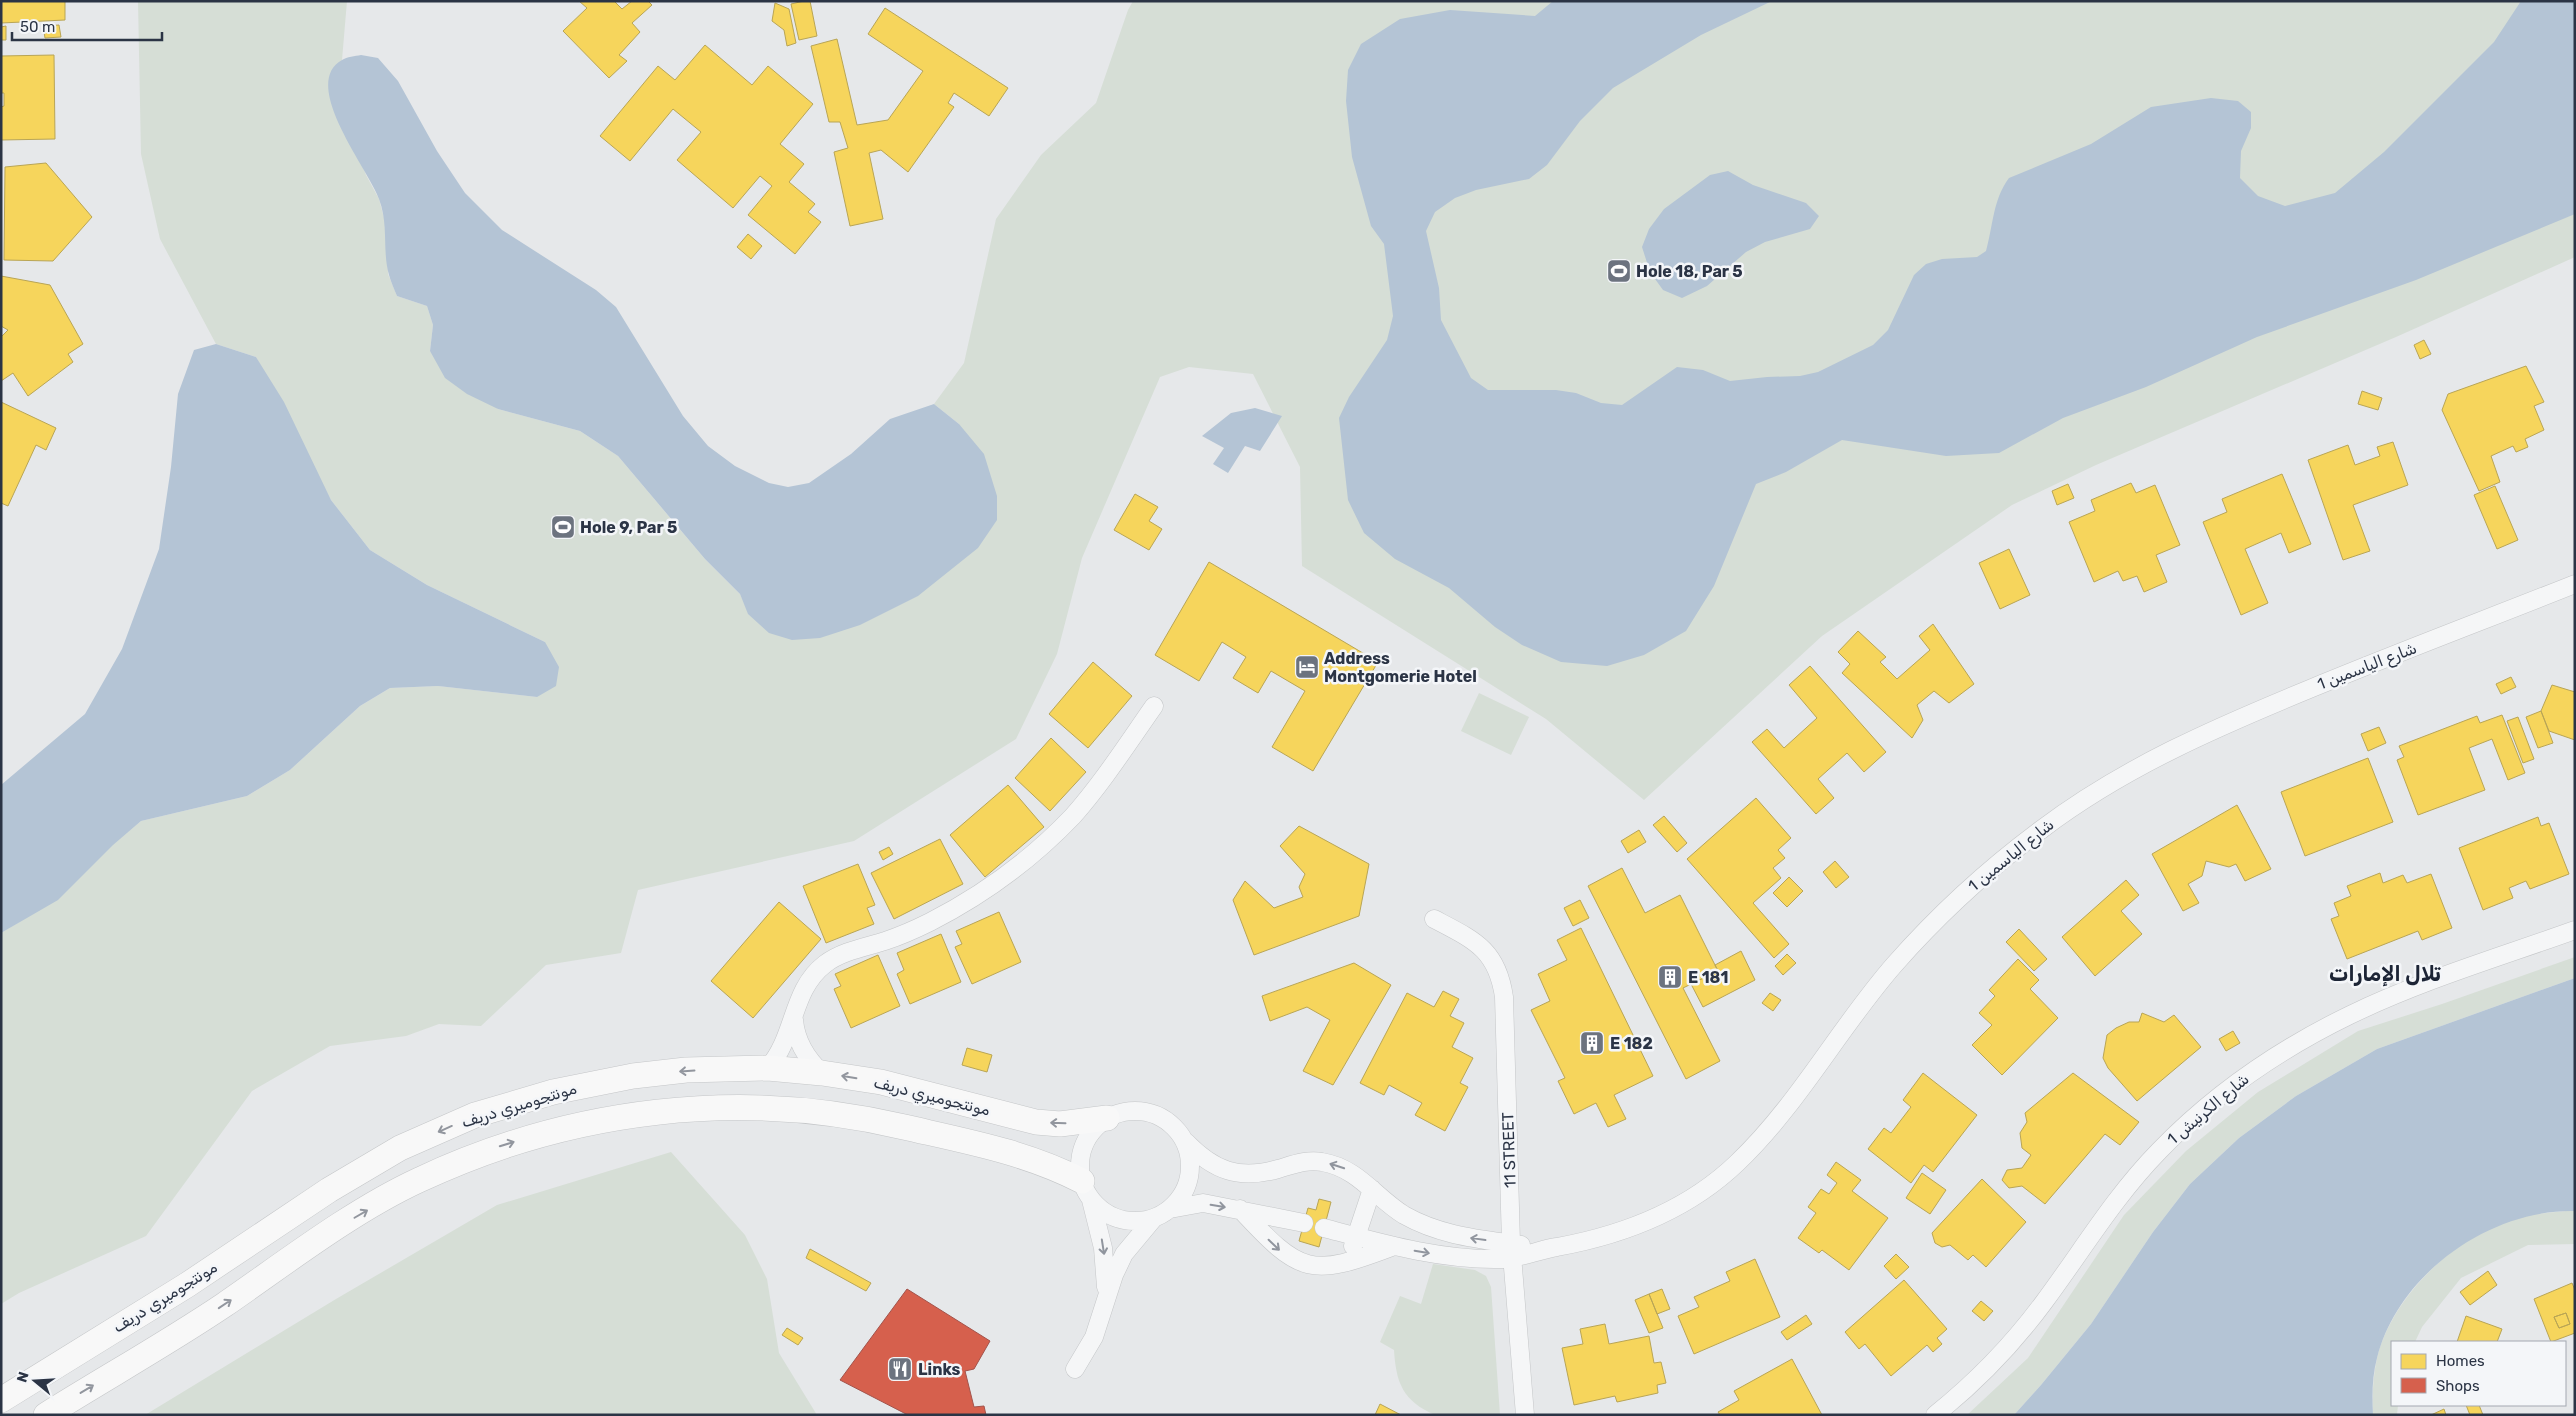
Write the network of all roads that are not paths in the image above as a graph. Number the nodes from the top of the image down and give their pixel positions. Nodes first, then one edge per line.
1 (2575, 584) edge
2 (1154, 706) dead end
3 (1434, 918) dead end
4 (2575, 930) edge
5 (794, 1017) junction
6 (768, 1068) junction
7 (822, 1073) junction
8 (1107, 1118) junction
9 (1186, 1142) junction
10 (1372, 1188) junction
11 (1086, 1190) junction
12 (1170, 1209) junction
13 (1240, 1209) junction
14 (1154, 1218) junction
15 (1304, 1223) dead end
16 (1324, 1228) dead end
17 (1356, 1236) junction
18 (1394, 1246) junction
19 (1512, 1251) junction
20 (1348, 1264) junction
21 (1107, 1297) junction
22 (1075, 1369) dead end
23 (1, 1400) edge
24 (46, 1415) edge
25 (1525, 1415) edge
26 (1935, 1415) edge

1 - 19 street, شارع الياسمين 1
2 - 5 street
3 - 19 street, 11 STREET
4 - 26 street, شارع الكرنيش 1
5 - 6 street
5 - 7 street
6 - 7 street, مونتجوميري دريف
6 -> 23 street, مونتجوميري دريف
8 -> 7 street, مونتجوميري دريف
8 - 9 street
8 - 11 street
10 -> 9 street
9 - 12 street
10 - 17 street
19 -> 10 street
11 - 14 street
11 -> 21 street
24 -> 11 street
12 -> 13 street
12 - 14 street
13 - 15 street
13 -> 20 street
14 - 21 street
16 - 17 street
17 - 18 street
17 - 20 street
18 -> 19 street
18 - 20 street
19 - 25 street, 11 STREET
21 - 22 street

